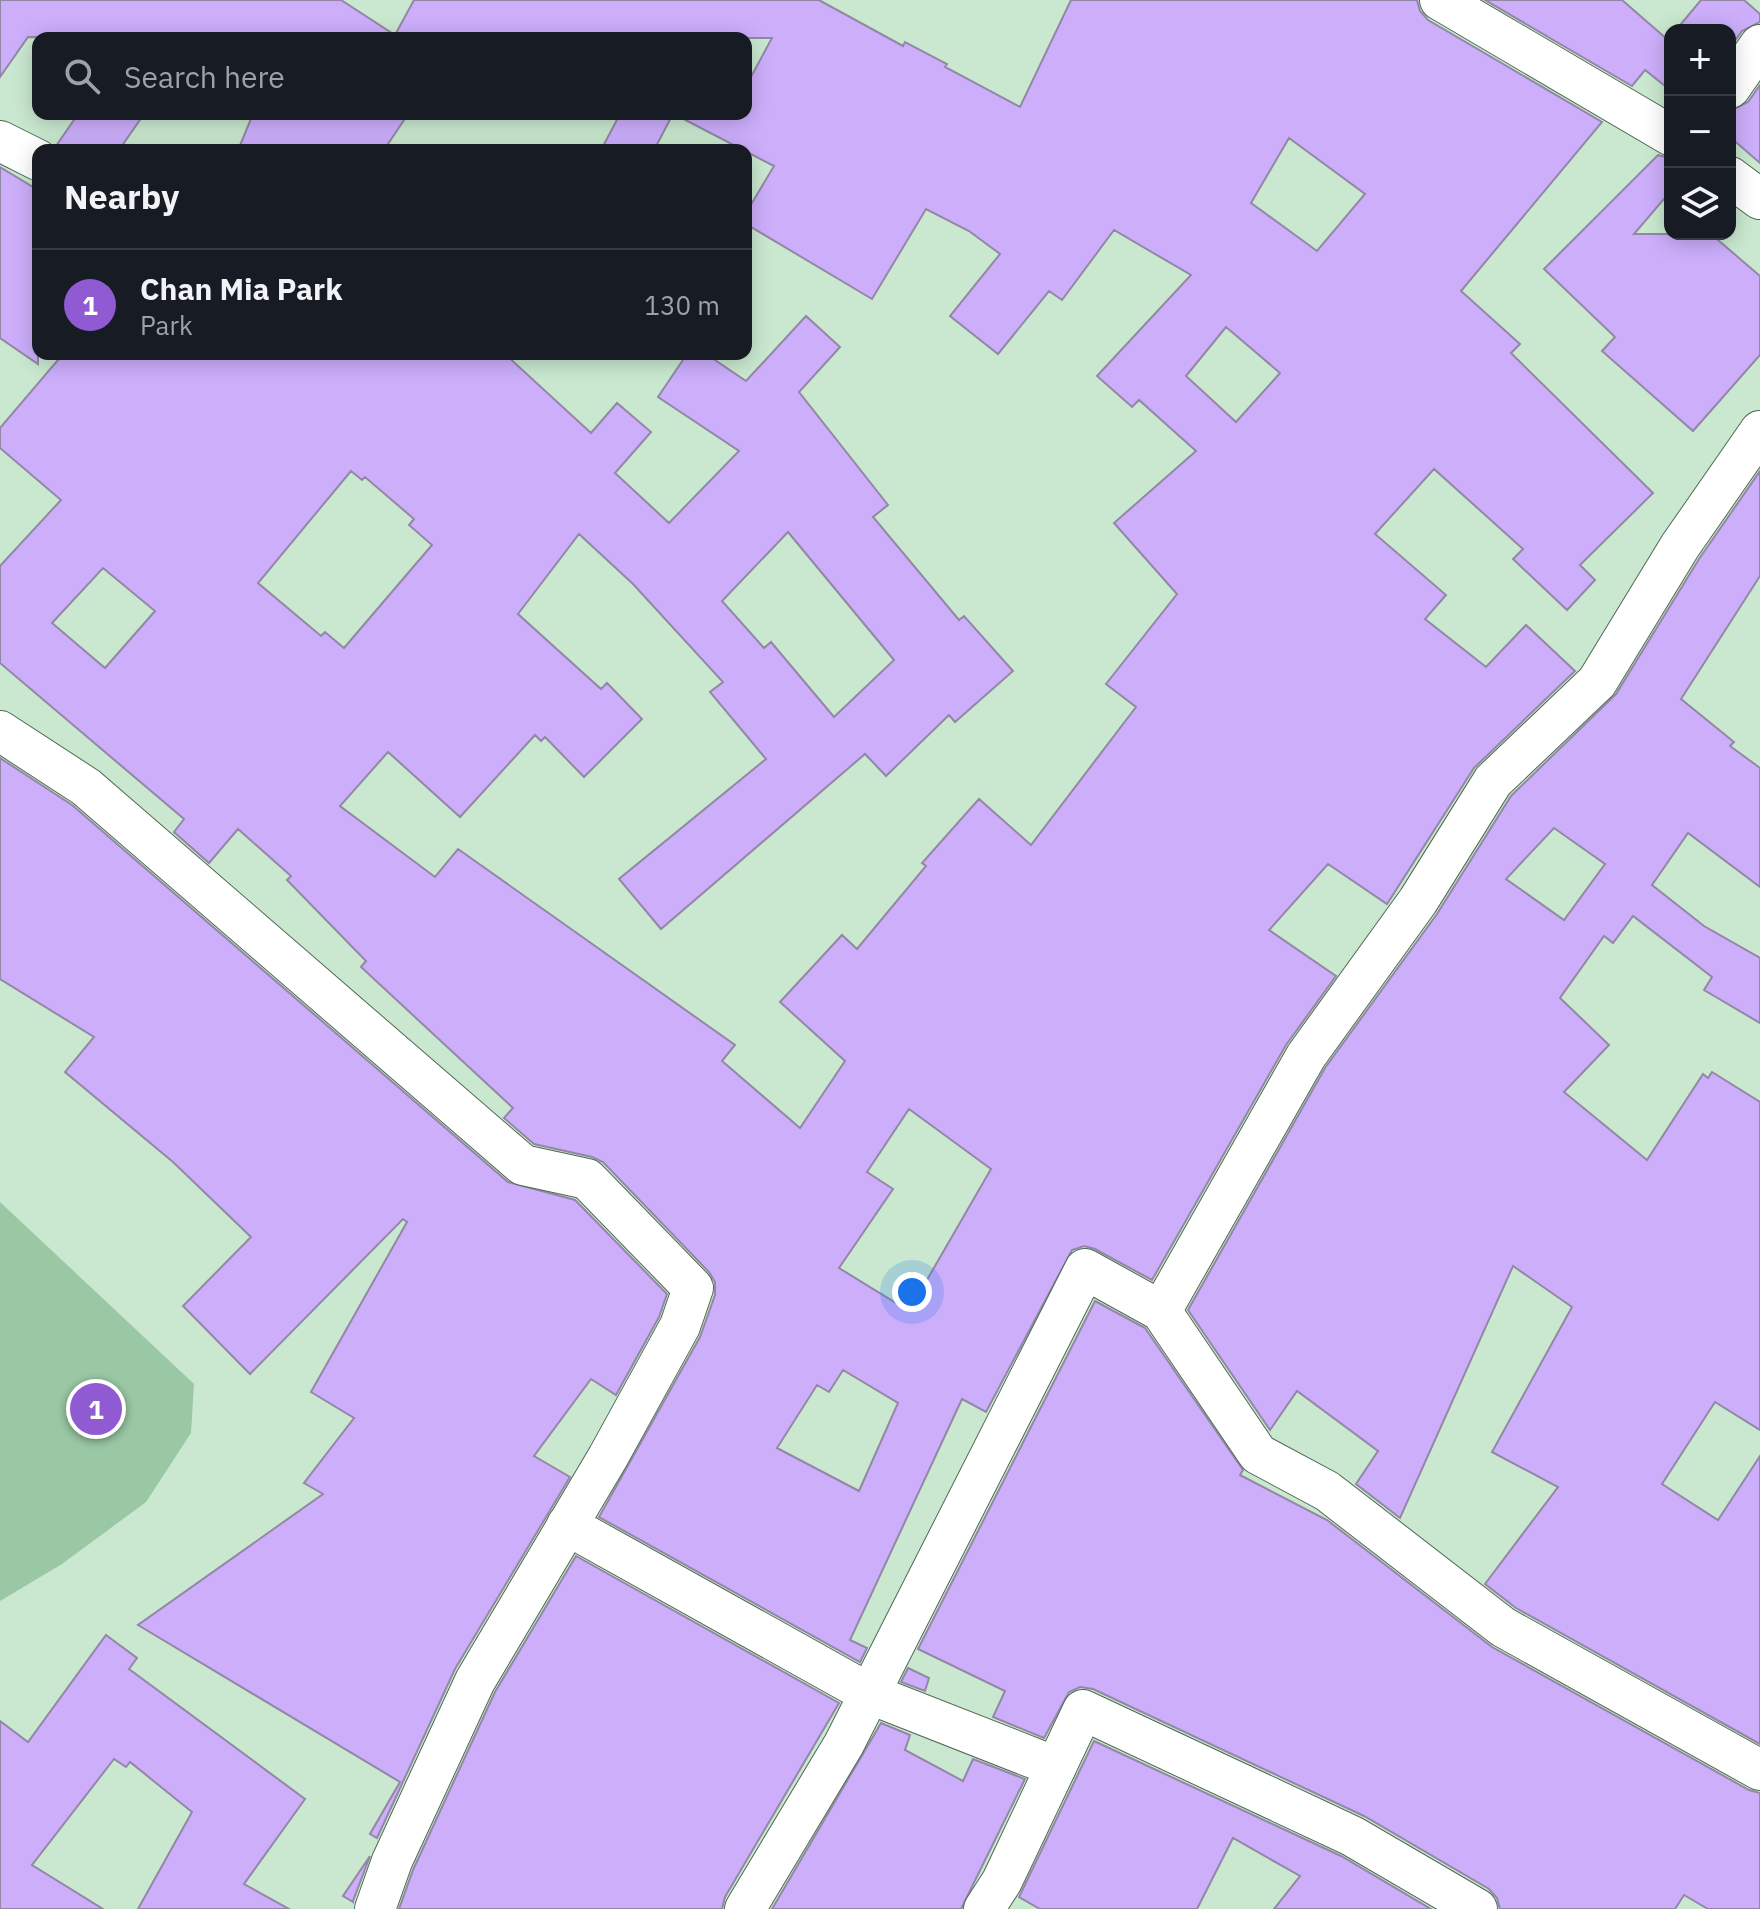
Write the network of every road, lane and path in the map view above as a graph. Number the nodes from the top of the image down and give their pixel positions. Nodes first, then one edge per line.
1 (1440, 0) edge
2 (1760, 45) edge
3 (1736, 79) edge
4 (1664, 131) edge
5 (0, 141) edge
6 (32, 157) edge
7 (1736, 181) edge
8 (1760, 199) edge
9 (1760, 431) edge
10 (0, 731) edge
11 (1161, 1311) junction
12 (567, 1525) junction
13 (870, 1694) junction
14 (1056, 1767) junction
15 (1760, 1770) edge
16 (375, 1909) edge
17 (745, 1909) edge
18 (984, 1909) edge
19 (1477, 1909) edge

1 - 4 street
2 - 3 street
5 - 6 street
7 - 8 street
9 - 11 street
10 - 12 street
11 - 13 street
11 - 15 street
12 - 13 street
12 - 16 street
13 - 14 street
13 - 17 street
14 - 18 street
14 - 19 street

